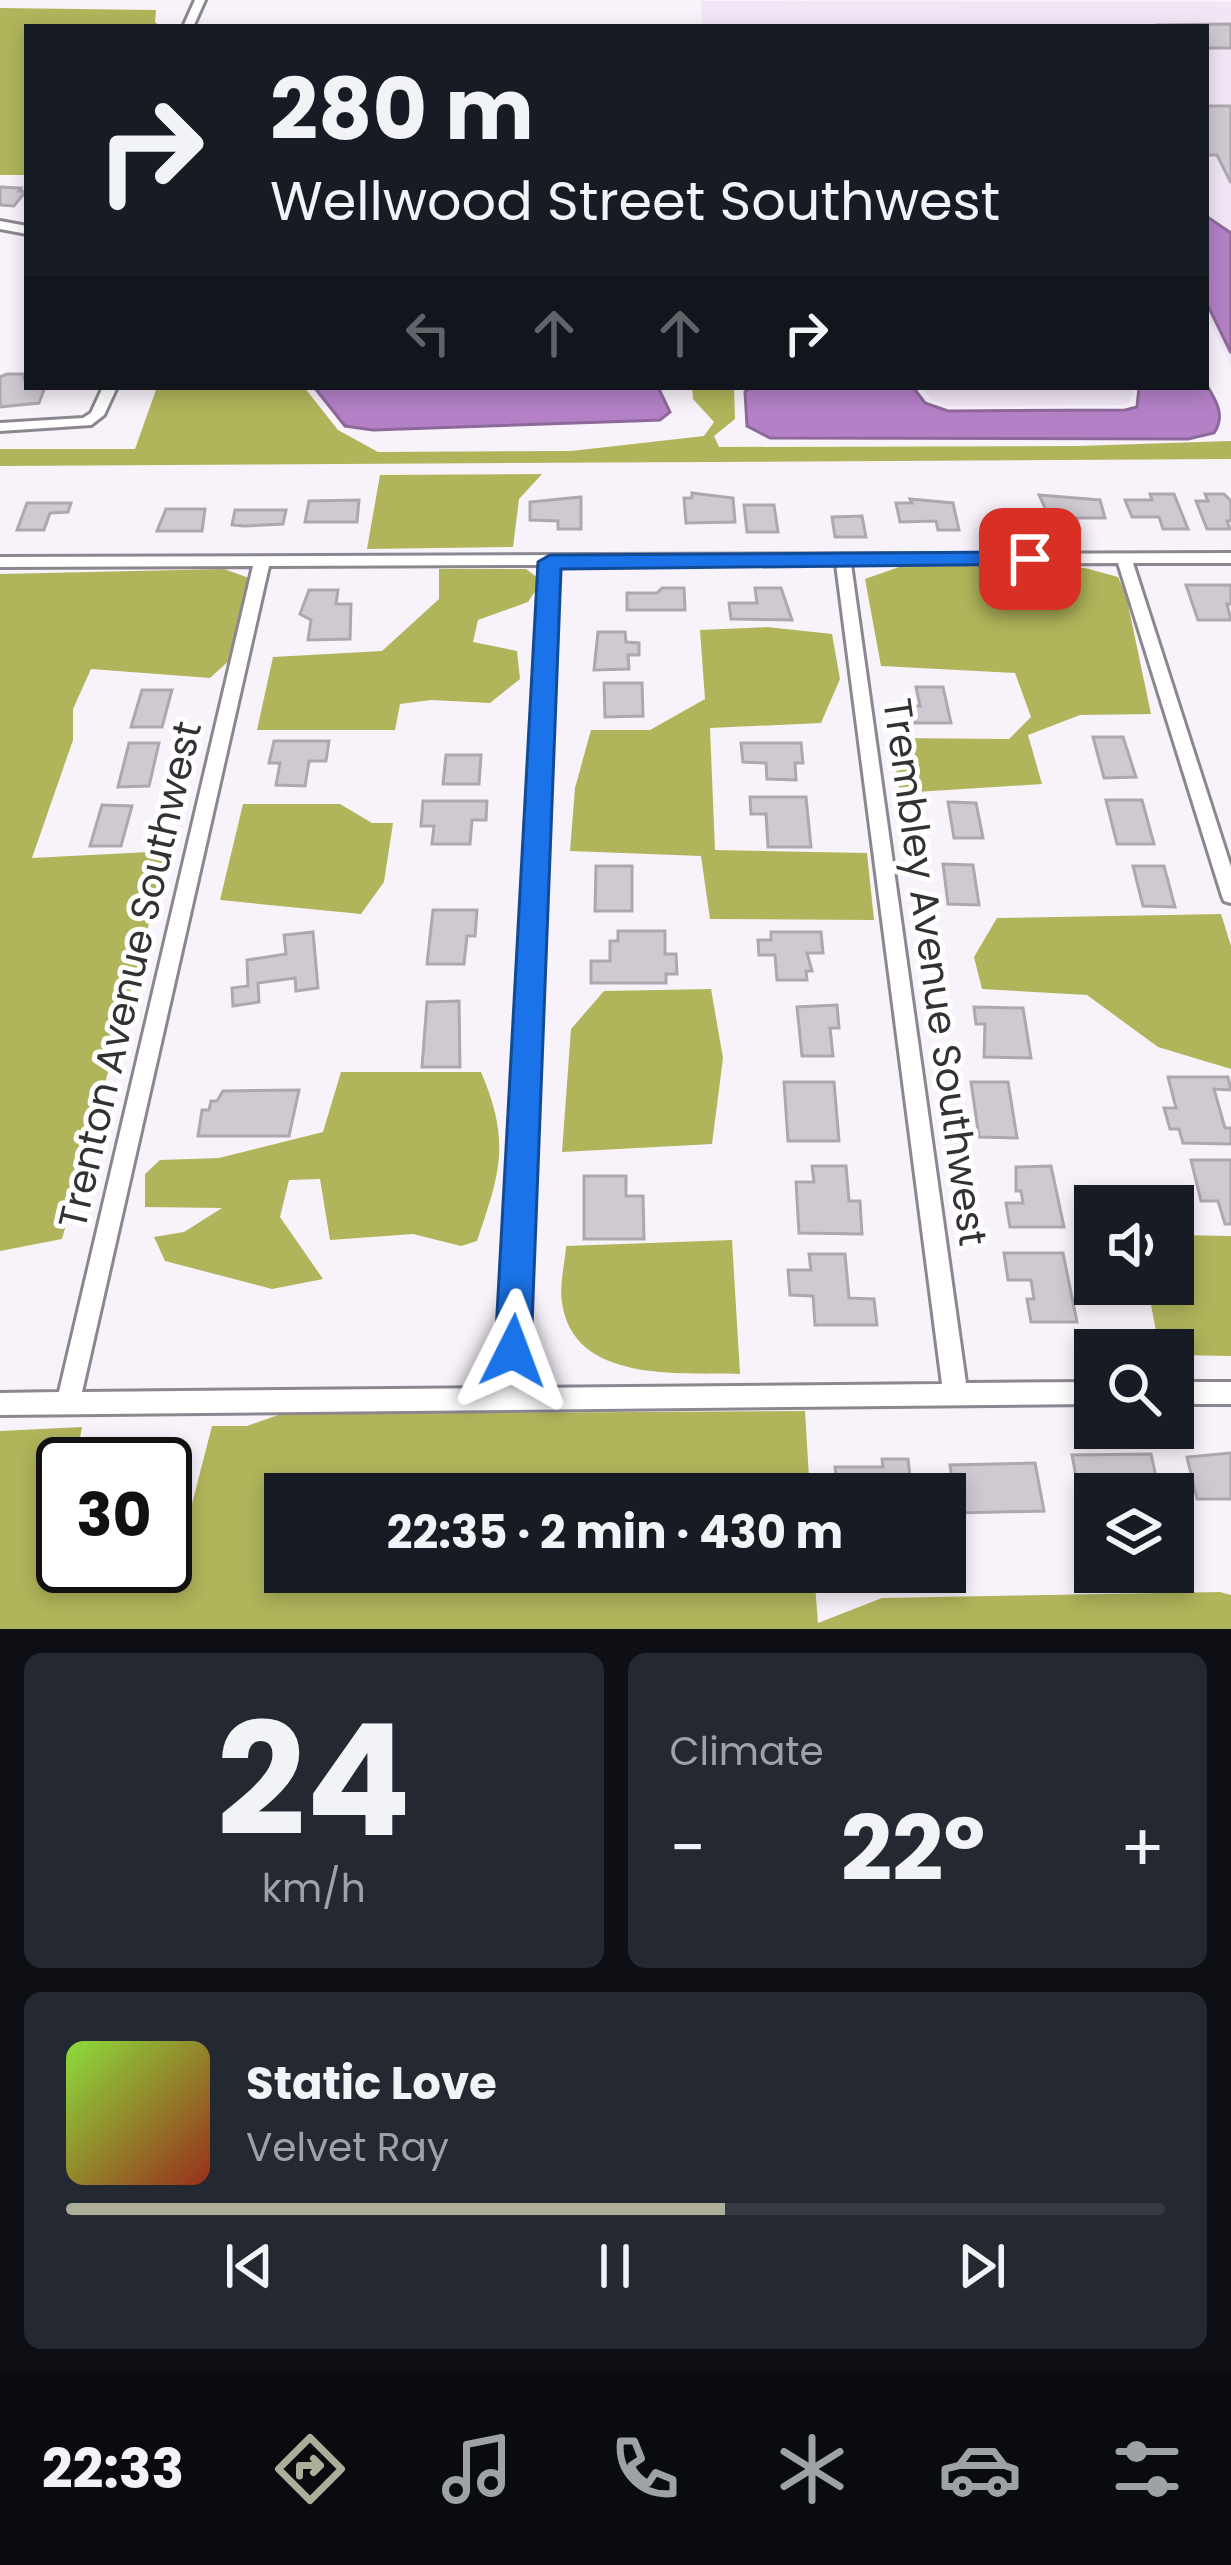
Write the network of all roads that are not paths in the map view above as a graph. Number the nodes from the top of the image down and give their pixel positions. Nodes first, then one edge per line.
1 (109, 390) edge
2 (0, 427) edge
3 (1124, 558) junction
4 (1231, 558) edge
5 (843, 561) junction
6 (0, 562) edge
7 (262, 562) junction
8 (550, 562) junction
9 (1231, 896) edge
10 (955, 1393) junction
11 (1074, 1393) edge
12 (1194, 1393) edge
13 (1231, 1393) edge
14 (511, 1397) junction
15 (68, 1403) junction
16 (0, 1404) edge

1 - 2 street
3 - 4 street
3 - 5 street
3 - 9 street
5 - 8 street
5 - 10 street, Trembley Avenue Southwest
6 - 7 street
7 - 8 street
7 - 15 street, Trenton Avenue Southwest
8 - 14 street
10 - 11 street
10 - 14 street
12 - 13 street
14 - 15 street
15 - 16 street

